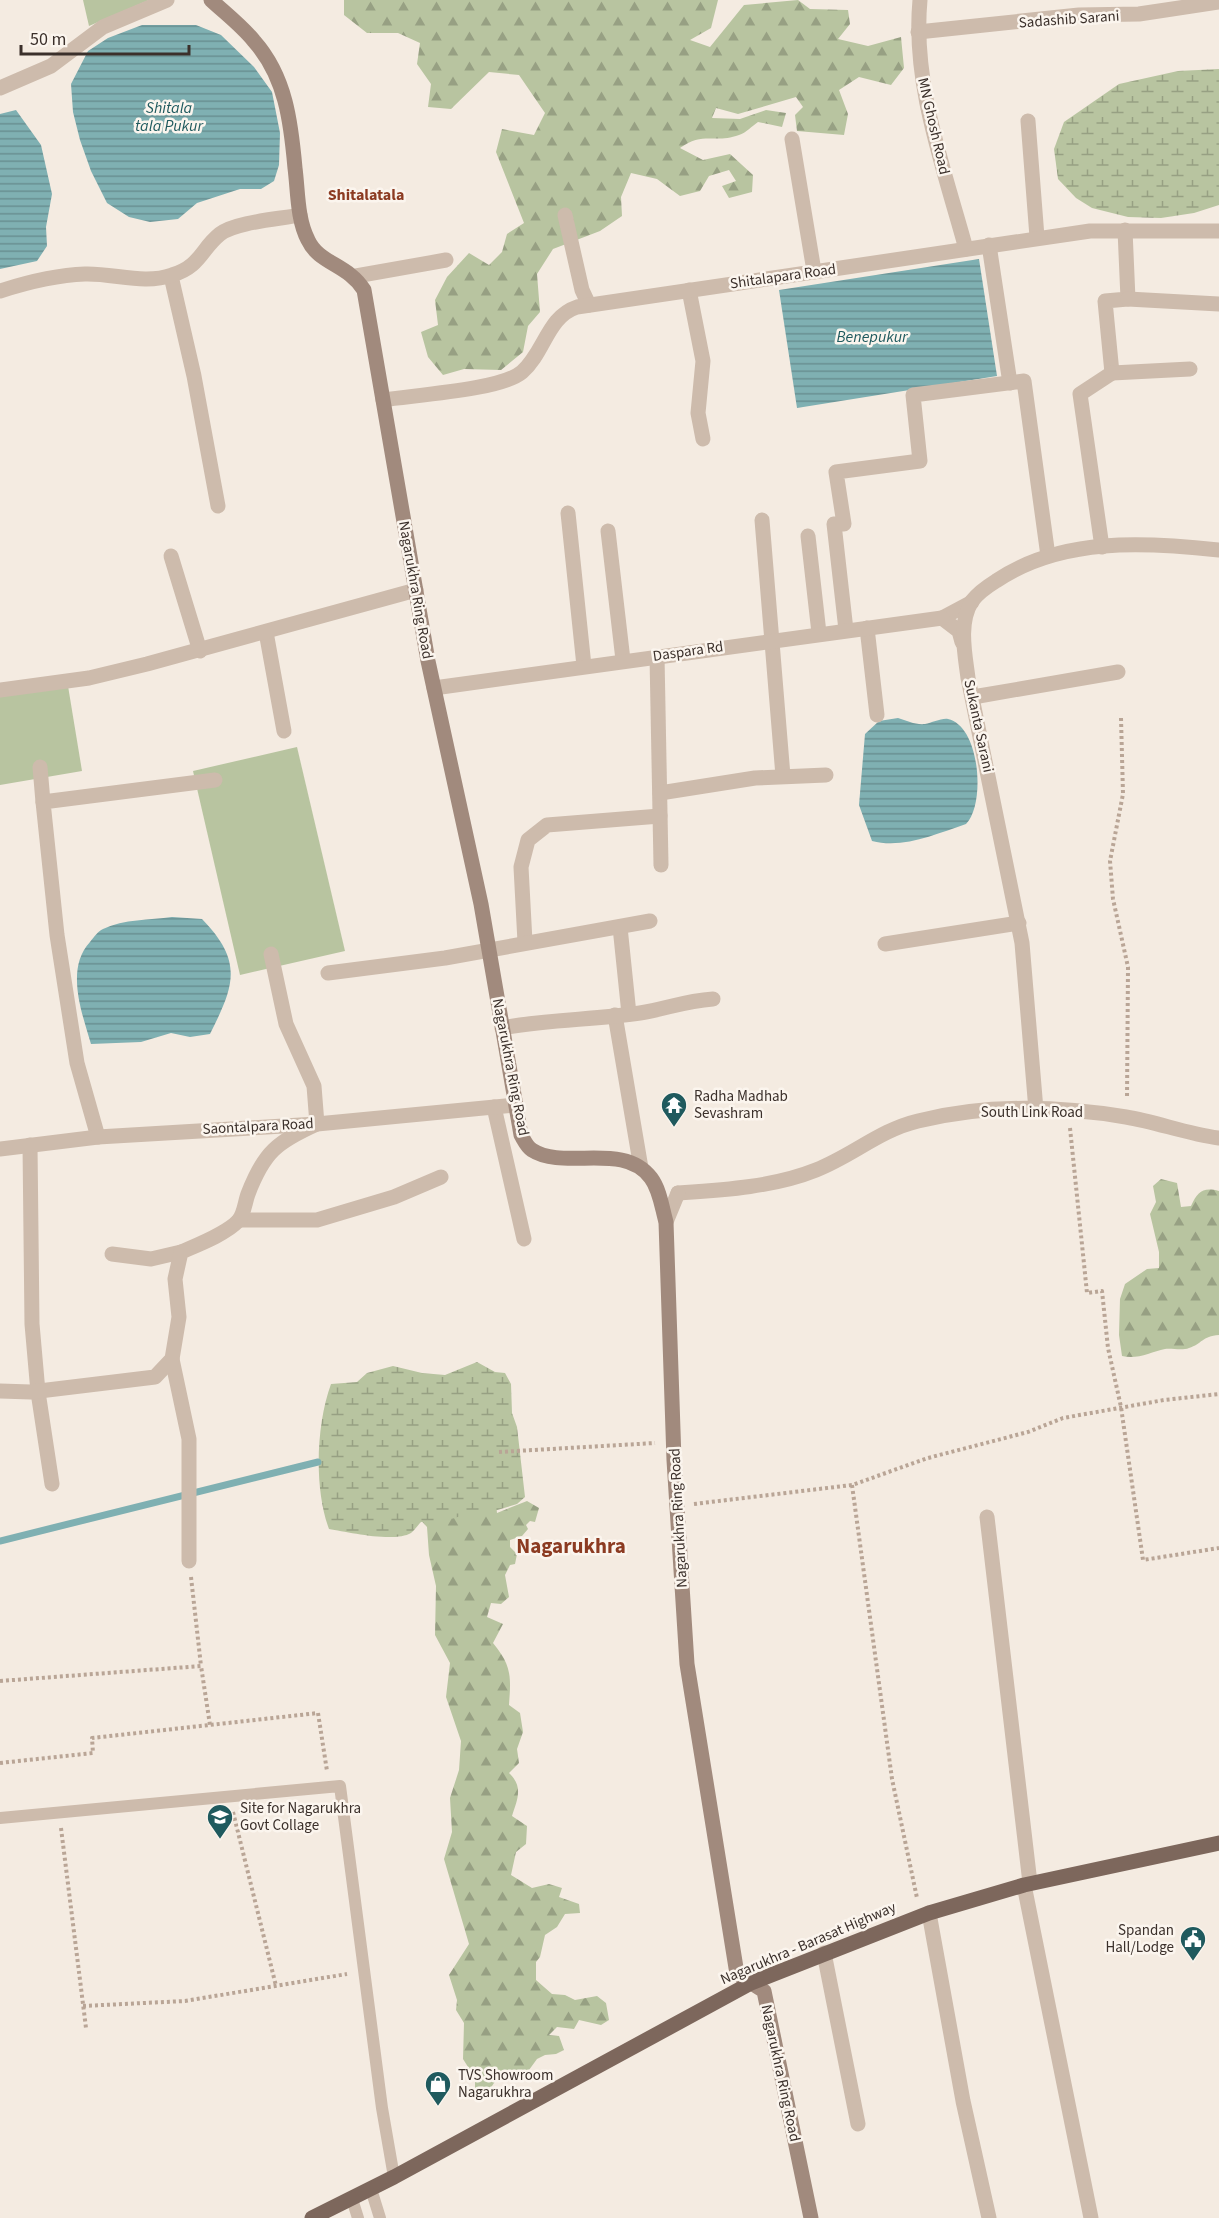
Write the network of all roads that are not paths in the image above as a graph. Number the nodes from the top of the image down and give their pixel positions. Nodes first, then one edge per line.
1 (167, 0) edge
2 (211, 0) edge
3 (920, 0) edge
4 (1219, 2) edge
5 (918, 32) junction
6 (0, 88) edge
7 (1028, 122) dead end
8 (792, 139) dead end
9 (300, 215) junction
10 (565, 215) dead end
11 (1125, 230) junction
12 (1219, 231) edge
13 (1037, 237) junction
14 (989, 245) junction
15 (966, 249) junction
16 (446, 260) dead end
17 (814, 272) junction
18 (171, 276) junction
19 (356, 276) junction
20 (689, 290) junction
21 (0, 291) edge
22 (1128, 299) junction
23 (1219, 304) edge
24 (590, 305) junction
25 (1190, 369) dead end
26 (1112, 373) junction
27 (1010, 383) junction
28 (384, 400) junction
29 (703, 439) dead end
30 (218, 506) dead end
31 (567, 513) dead end
32 (762, 520) dead end
33 (608, 531) dead end
34 (808, 536) dead end
35 (1102, 547) junction
36 (1219, 550) edge
37 (171, 556) dead end
38 (1048, 556) junction
39 (416, 590) junction
40 (972, 602) junction
41 (942, 618) junction
42 (867, 628) junction
43 (846, 630) junction
44 (266, 632) junction
45 (819, 633) junction
46 (772, 639) junction
47 (963, 646) junction
48 (200, 651) junction
49 (657, 656) junction
50 (623, 660) junction
51 (585, 666) junction
52 (1118, 672) dead end
53 (434, 688) junction
54 (0, 690) edge
55 (973, 697) junction
56 (878, 715) dead end
57 (284, 731) dead end
58 (40, 766) dead end
59 (826, 775) dead end
60 (783, 776) junction
61 (215, 780) dead end
62 (660, 793) junction
63 (43, 802) junction
64 (660, 816) junction
65 (661, 865) dead end
66 (650, 921) dead end
67 (1019, 923) junction
68 (620, 927) junction
69 (525, 942) junction
70 (885, 944) dead end
71 (489, 948) junction
72 (271, 954) dead end
73 (328, 973) dead end
74 (713, 999) dead end
75 (622, 1015) junction
76 (502, 1028) junction
77 (516, 1105) junction
78 (494, 1107) junction
79 (1036, 1110) junction
80 (317, 1124) junction
81 (98, 1137) junction
82 (1219, 1138) edge
83 (30, 1145) junction
84 (0, 1149) edge
85 (646, 1173) junction
86 (441, 1177) dead end
87 (678, 1193) junction
88 (239, 1220) junction
89 (666, 1222) junction
90 (524, 1239) dead end
91 (181, 1252) junction
92 (112, 1254) dead end
93 (172, 1359) junction
94 (0, 1390) edge
95 (38, 1392) junction
96 (52, 1484) dead end
97 (987, 1517) dead end
98 (189, 1562) road end
99 (0, 1818) edge
100 (1219, 1843) edge
101 (1027, 1884) junction
102 (925, 1915) junction
103 (824, 1953) junction
104 (751, 1983) junction
105 (858, 2124) dead end
106 (394, 2177) junction
107 (371, 2189) junction
108 (352, 2199) junction
109 (312, 2218) edge
110 (358, 2218) edge
111 (380, 2218) edge
112 (811, 2218) edge
113 (989, 2218) edge
114 (1091, 2218) edge

1 - 6 street
2 - 9 main road
3 - 5 street, MN Ghosh Road
4 - 5 street, Sadashib Sarani
5 - 15 street, MN Ghosh Road
7 - 13 street
8 - 17 street
9 - 18 street
9 - 19 main road
10 - 24 street
11 - 12 street, Shitalapara Road
11 - 13 street, Shitalapara Road
11 - 22 street
13 - 14 street, Shitalapara Road
14 - 15 street, Shitalapara Road
14 - 27 street
15 - 17 street, Shitalapara Road
16 - 19 street
17 - 20 street, Shitalapara Road
18 - 21 street
18 - 30 street
19 - 28 main road, Nagarukhra Ring Road
20 - 24 street, Shitalapara Road
20 - 29 street
22 - 23 street
22 - 26 street
24 - 28 street, Shitalapara Road
25 - 26 street
26 - 35 street
27 - 38 street
27 - 43 street
28 - 39 main road, Nagarukhra Ring Road
31 - 51 street
32 - 46 street
33 - 50 street
34 - 45 street
35 - 36 street
35 - 38 street
37 - 48 street
38 - 40 street
39 - 44 street
39 - 53 main road, Nagarukhra Ring Road
40 - 41 street
40 - 47 street, Sukanta Sarani
41 - 42 street, Daspara Rd
41 - 47 street
42 - 43 street, Daspara Rd
42 - 56 street
43 - 45 street, Daspara Rd
44 - 48 street
44 - 57 street
45 - 46 street, Daspara Rd
46 - 49 street, Daspara Rd
46 - 60 street
47 - 55 street, Sukanta Sarani
48 - 54 street
49 - 50 street, Daspara Rd
49 - 62 street
50 - 51 street, Daspara Rd
51 - 53 street, Daspara Rd
52 - 55 street
53 - 71 main road, Nagarukhra Ring Road
55 - 67 street, Sukanta Sarani
58 - 63 street
59 - 60 street
60 - 62 street
61 - 63 street
62 - 64 street
63 - 81 street
64 - 65 street
64 - 69 street
66 - 68 street
67 - 70 street
67 - 79 street, Sukanta Sarani
68 - 69 street
68 - 75 street
69 - 71 street
71 - 73 street
71 - 76 main road, Nagarukhra Ring Road
72 - 80 street
74 - 75 street
75 - 76 street
75 - 85 street
76 - 77 main road, Nagarukhra Ring Road
77 - 78 street, Saontalpara Road
77 - 85 main road, Nagarukhra Ring Road
78 - 80 street, Saontalpara Road
78 - 90 street
79 - 82 street, South Link Road
79 - 87 street, South Link Road
80 - 81 street, Saontalpara Road
80 - 88 street
81 - 83 street, Saontalpara Road
83 - 84 street, Saontalpara Road
83 - 95 street
85 - 87 street
85 - 89 main road, Nagarukhra Ring Road
86 - 88 street
87 - 89 street
88 - 91 street
89 - 104 main road, Nagarukhra Ring Road
91 - 92 street
91 - 93 street
93 - 95 street
93 - 98 street
94 - 95 street
95 - 96 street
97 - 101 street
99 - 106 lane
100 - 101 main road, Nagarukhra - Barasat Highway
101 - 102 main road, Nagarukhra - Barasat Highway
101 - 114 street
102 - 103 main road, Nagarukhra - Barasat Highway
102 - 113 street
103 - 104 main road, Nagarukhra - Barasat Highway
103 - 105 street
104 - 106 main road, Nagarukhra - Barasat Highway
104 - 112 main road, Nagarukhra Ring Road
106 - 107 main road, Nagarukhra - Barasat Highway
107 - 108 main road, Nagarukhra - Barasat Highway
107 - 111 lane
108 - 109 main road, Nagarukhra - Barasat Highway
108 - 110 lane

